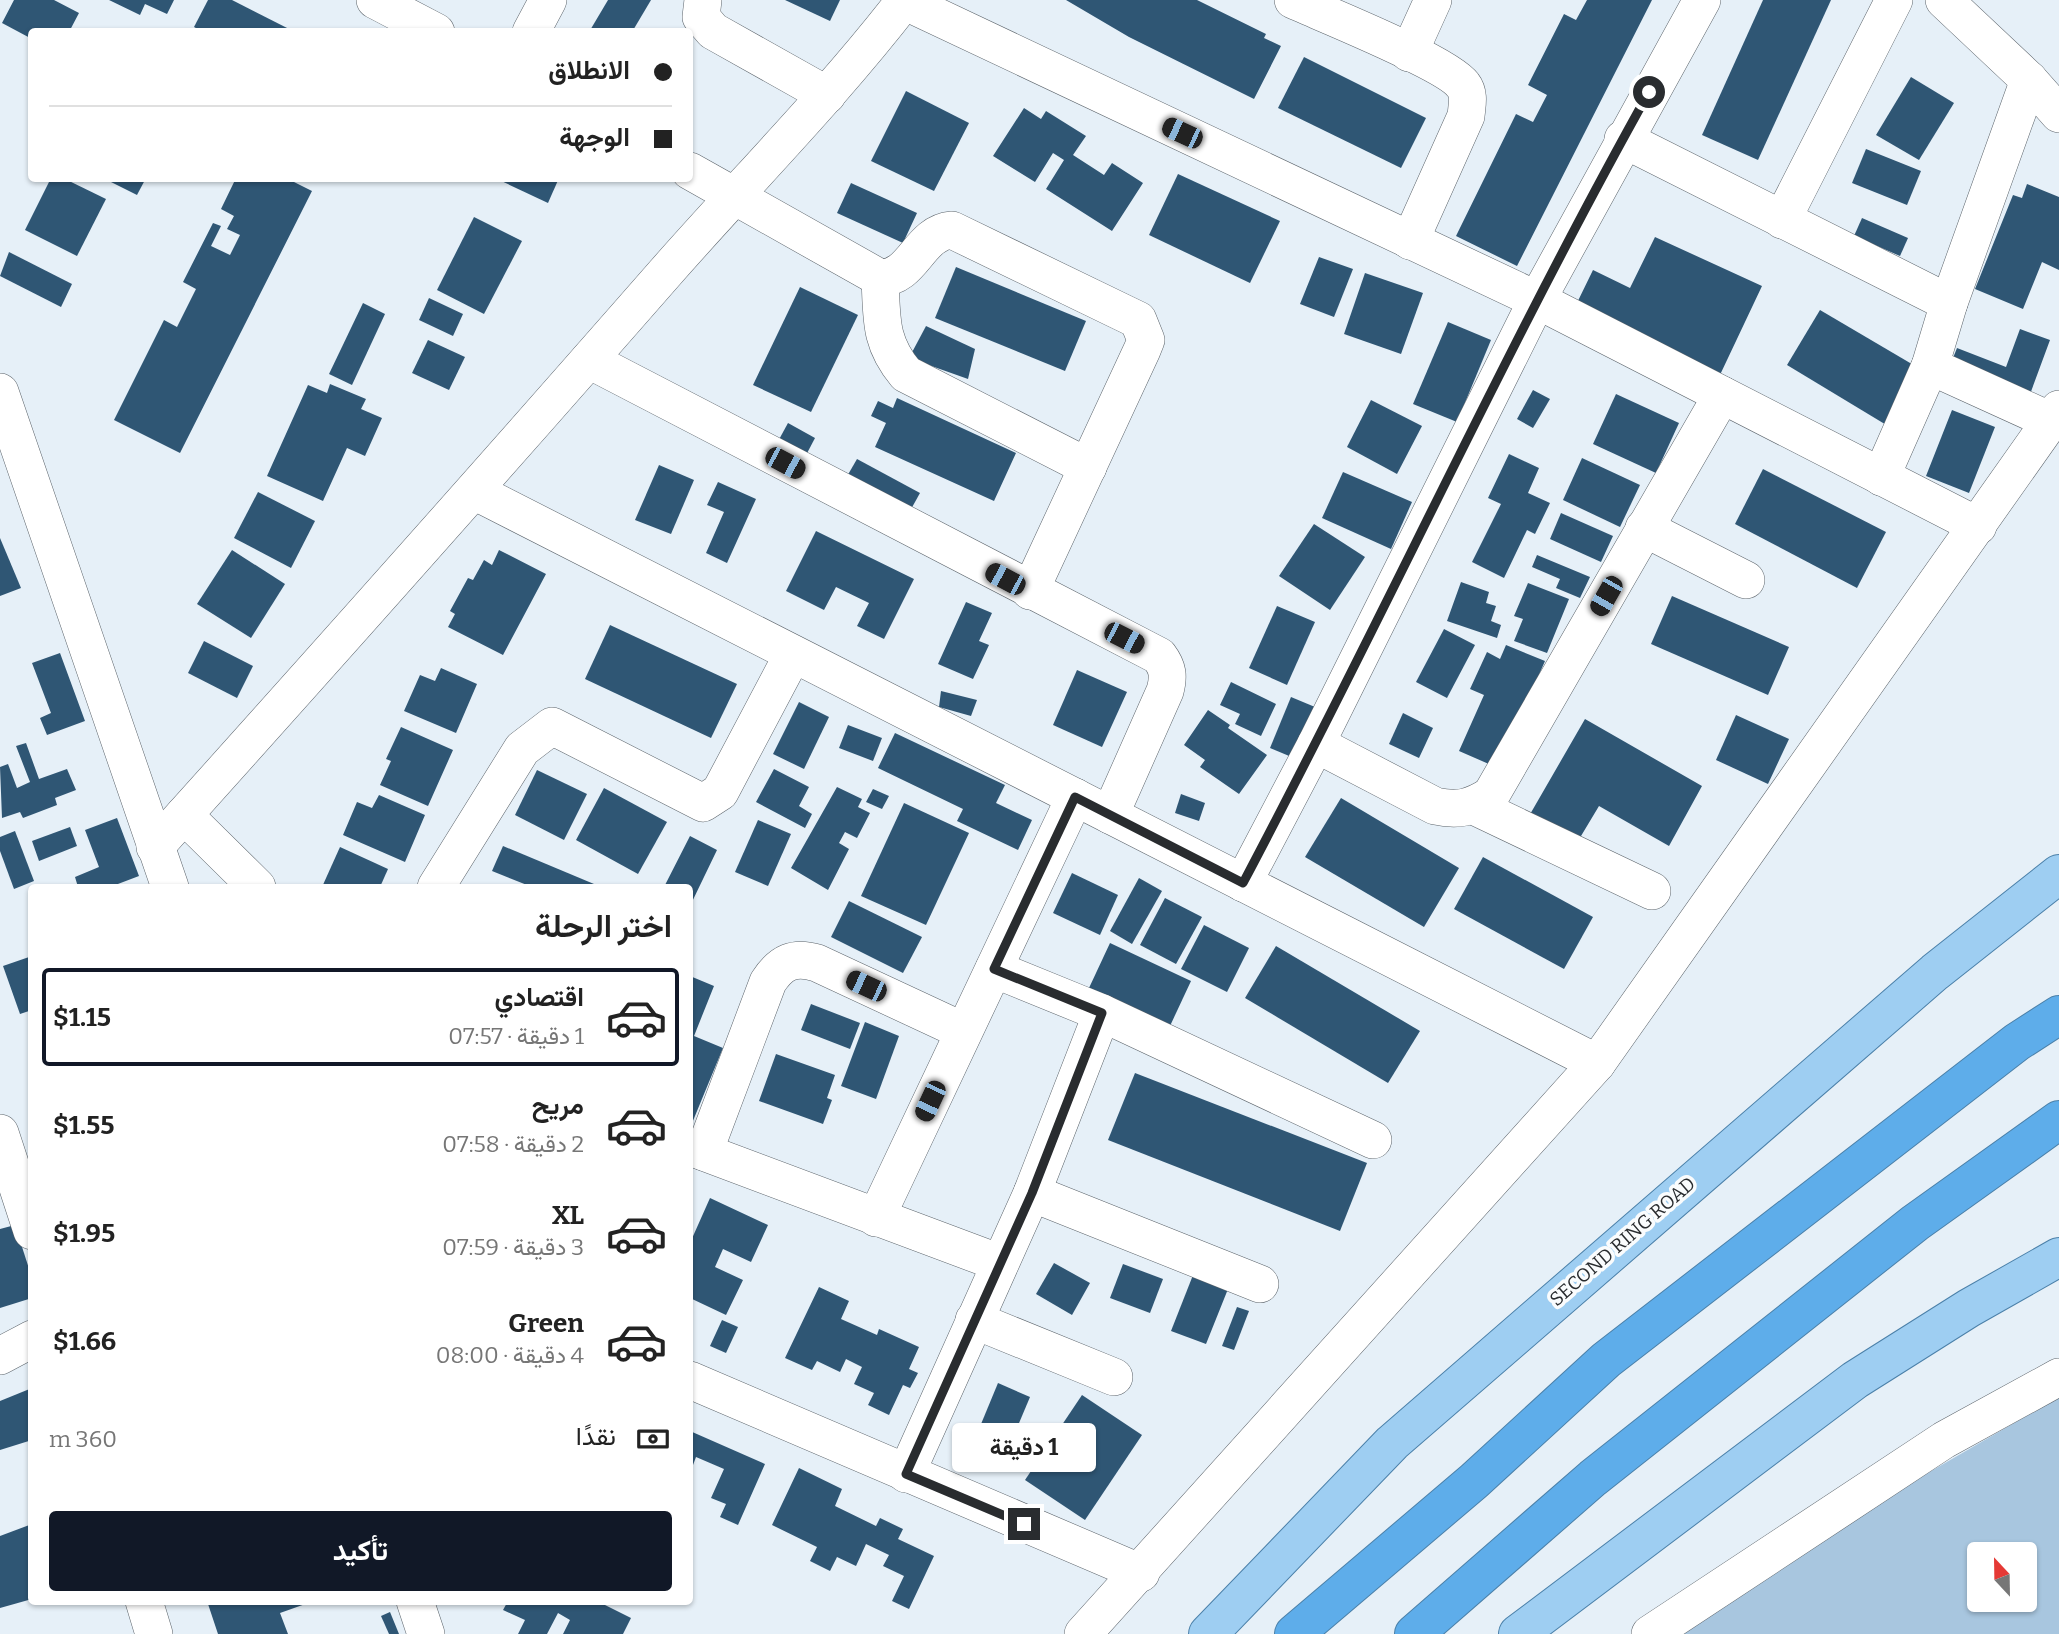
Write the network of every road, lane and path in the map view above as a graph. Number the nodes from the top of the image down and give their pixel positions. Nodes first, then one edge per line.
1 (375, 0) edge
2 (548, 0) edge
3 (703, 0) edge
4 (904, 0) edge
5 (1293, 0) edge
6 (1433, 0) edge
7 (1702, 0) edge
8 (1894, 0) edge
9 (1944, 0) edge
10 (428, 28) edge
11 (533, 28) edge
12 (1409, 53) junction
13 (2029, 80) junction
14 (827, 95) junction
15 (2059, 114) edge
16 (1623, 139) junction
17 (693, 173) edge
18 (733, 196) junction
19 (1782, 220) junction
20 (1410, 241) junction
21 (880, 278) junction
22 (1537, 300) junction
23 (1949, 303) junction
24 (589, 360) junction
25 (1930, 366) junction
26 (0, 392) edge
27 (1723, 395) junction
28 (2055, 415) edge
29 (1088, 467) junction
30 (1881, 477) junction
31 (474, 491) junction
32 (1978, 526) junction
33 (1644, 528) junction
34 (1746, 580) dead end
35 (1030, 591) junction
36 (793, 654) junction
37 (1316, 744) junction
38 (1075, 797) junction
39 (1474, 806) junction
40 (184, 815) junction
41 (1110, 815) junction
42 (155, 848) junction
43 (2059, 874) edge
44 (1243, 883) junction
45 (169, 884) edge
46 (254, 884) edge
47 (438, 884) edge
48 (1652, 891) dead end
49 (994, 969) junction
50 (1102, 1013) junction
51 (2059, 1015) edge
52 (963, 1031) junction
53 (1598, 1063) junction
54 (2059, 1120) edge
55 (0, 1133) edge
56 (1373, 1139) dead end
57 (696, 1149) edge
58 (1032, 1193) junction
59 (876, 1218) junction
60 (28, 1219) edge
61 (2059, 1257) edge
62 (1000, 1263) junction
63 (1260, 1284) dead end
64 (974, 1320) junction
65 (28, 1341) edge
66 (0, 1356) edge
67 (1114, 1377) dead end
68 (2059, 1377) edge
69 (693, 1381) edge
70 (906, 1474) junction
71 (1141, 1573) junction
72 (145, 1605) edge
73 (416, 1605) edge
74 (154, 1634) edge
75 (426, 1634) edge
76 (1083, 1634) edge
77 (1208, 1634) edge
78 (1294, 1634) edge
79 (1414, 1634) edge
80 (1518, 1634) edge
81 (1650, 1634) edge

1 - 10 street
2 - 11 street
3 - 14 street
4 - 14 street
4 - 20 street
5 - 12 street
6 - 12 street
7 - 16 street
8 - 19 street
9 - 13 street
12 - 20 street
13 - 15 street
13 - 23 street
14 - 18 street
16 - 19 street
16 - 22 street
17 - 18 street
18 - 21 street
18 - 24 street
19 - 23 street
20 - 22 street
21 - 29 street
21 - 29 street
22 - 27 street
22 - 37 street
23 - 25 street
24 - 31 street
24 - 35 street
25 - 28 street
25 - 30 street
26 - 42 street
27 - 30 street
27 - 33 street
28 - 32 street
29 - 35 street
30 - 32 street
31 - 36 street
31 - 40 street
32 - 53 street
33 - 34 street
33 - 39 street
35 - 41 street
36 - 38 street
36 - 47 street
37 - 39 street
37 - 44 street
38 - 41 street
38 - 49 street
39 - 48 street
40 - 42 street
40 - 46 street
41 - 44 street
42 - 45 street
43 - 77 main road, SECOND RING ROAD
44 - 53 street
49 - 50 street
49 - 52 street
50 - 56 street
50 - 58 street
51 - 78 highway
52 - 57 street
52 - 59 street
53 - 71 street
54 - 79 highway
55 - 60 street
57 - 59 street
58 - 62 street
58 - 63 street
59 - 62 street
61 - 80 main road
62 - 64 street
64 - 67 street
64 - 70 street
65 - 66 street
68 - 81 street
69 - 70 street
70 - 71 street
71 - 76 street
72 - 74 street
73 - 75 street

